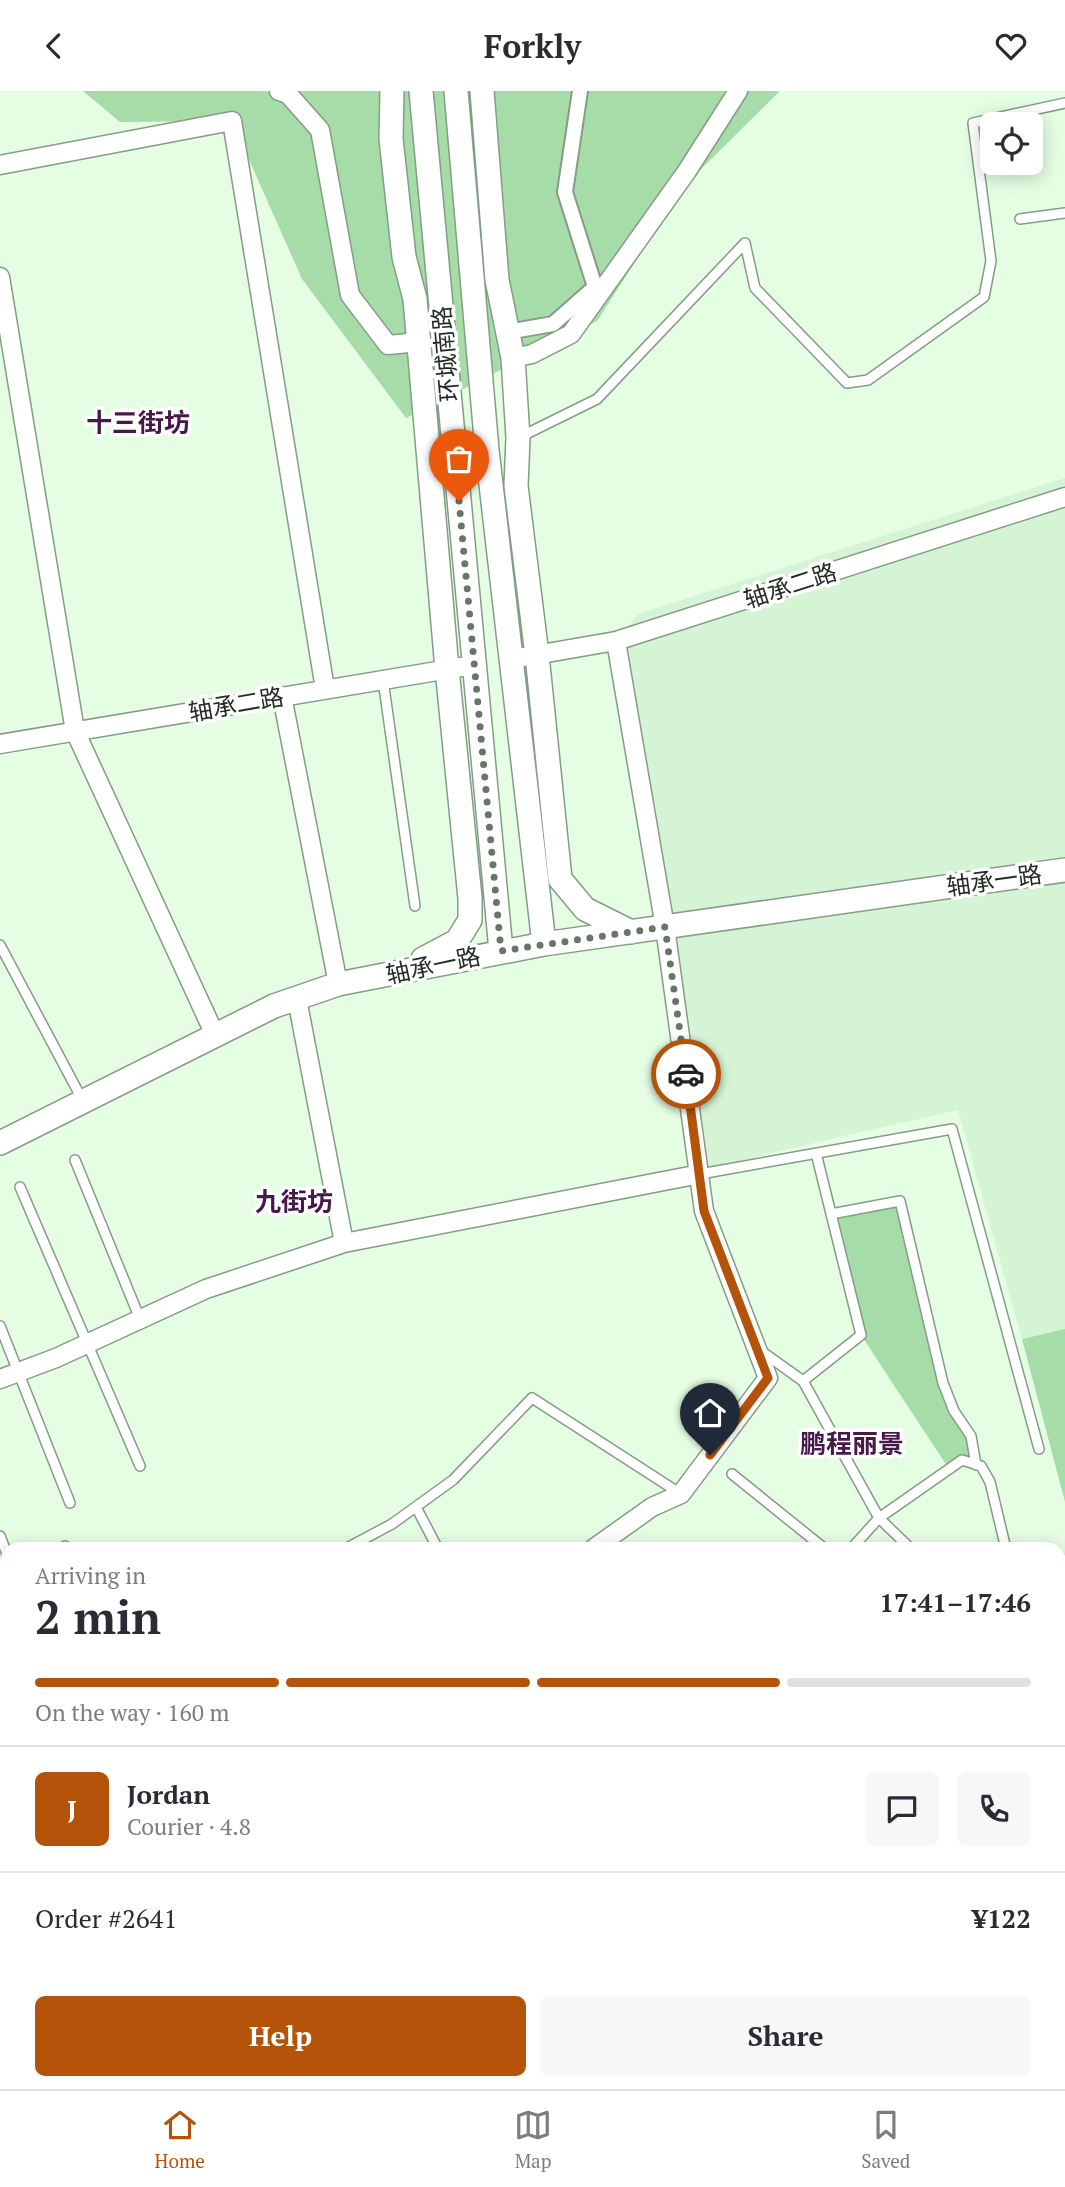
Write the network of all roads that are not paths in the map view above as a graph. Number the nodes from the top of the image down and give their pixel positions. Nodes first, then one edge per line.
1 (279, 91) edge
2 (392, 91) edge
3 (421, 91) edge
4 (456, 91) edge
5 (482, 91) edge
6 (580, 91) edge
7 (738, 91) edge
8 (1065, 103) edge
9 (0, 166) edge
10 (1065, 212) edge
11 (1020, 219) dead end
12 (0, 277) edge
13 (507, 332) junction
14 (419, 342) junction
15 (513, 358) junction
16 (518, 438) junction
17 (1065, 497) edge
18 (616, 641) junction
19 (537, 655) junction
20 (512, 659) junction
21 (473, 665) junction
22 (447, 669) junction
23 (383, 680) junction
24 (325, 689) junction
25 (282, 697) junction
26 (75, 731) junction
27 (0, 744) edge
28 (1065, 870) edge
29 (415, 906) dead end
30 (665, 927) junction
31 (631, 932) junction
32 (544, 944) junction
33 (0, 946) edge
34 (501, 951) junction
35 (398, 972) junction
36 (338, 984) junction
37 (297, 999) junction
38 (215, 1035) junction
39 (83, 1101) junction
40 (0, 1143) edge
41 (816, 1153) junction
42 (75, 1160) dead end
43 (700, 1174) junction
44 (20, 1187) dead end
45 (831, 1215) junction
46 (344, 1243) junction
47 (140, 1319) junction
48 (0, 1326) edge
49 (87, 1344) junction
50 (757, 1348) junction
51 (18, 1373) junction
52 (0, 1380) edge
53 (803, 1381) junction
54 (1039, 1449) dead end
55 (976, 1465) junction
56 (141, 1466) dead end
57 (733, 1474) dead end
58 (681, 1494) junction
59 (70, 1503) dead end
60 (416, 1507) junction
61 (879, 1518) junction
62 (631, 1521) junction
63 (360, 1542) edge
64 (434, 1542) edge
65 (602, 1542) edge
66 (615, 1542) edge
67 (816, 1542) edge
68 (857, 1542) edge
69 (904, 1542) edge
70 (1004, 1542) edge

1 - 14 street
2 - 14 street
3 - 21 street, 环城南路
4 - 20 street, 环城南路
5 - 13 street
6 - 13 street
7 - 15 street
8 - 16 lane
9 - 24 street
10 - 11 lane
12 - 26 street
13 - 15 street
14 - 22 street
15 - 16 street
16 - 19 street
17 - 18 street, 轴承二路
18 - 19 street, 轴承二路
18 - 30 street
19 - 20 street, 轴承二路
19 - 31 street
20 - 32 street, 环城南路
21 - 22 street, 轴承二路
21 - 34 street, 环城南路
22 - 23 street, 轴承二路
22 - 35 street
23 - 24 street, 轴承二路
23 - 29 lane
24 - 25 street, 轴承二路
25 - 26 street, 轴承二路
25 - 36 street
26 - 27 street, 轴承二路
26 - 38 street
28 - 30 street, 轴承一路
30 - 31 street, 轴承一路
30 - 43 street
31 - 32 street, 轴承一路
32 - 34 street, 轴承一路
33 - 39 lane
34 - 35 street, 轴承一路
35 - 36 street, 轴承一路
36 - 37 street, 轴承一路
37 - 38 street, 轴承一路
37 - 46 street
38 - 39 street, 轴承一路
39 - 40 street, 轴承一路
41 - 43 lane
41 - 45 lane
41 - 54 lane
42 - 47 lane
43 - 46 street
43 - 50 street
44 - 49 lane
45 - 53 lane
45 - 55 lane
46 - 47 street
47 - 49 street
48 - 51 lane
49 - 51 street
49 - 56 lane
50 - 53 lane
50 - 58 street
51 - 52 street
51 - 59 lane
53 - 61 lane
55 - 61 lane
55 - 70 lane
57 - 67 lane
58 - 60 lane
58 - 62 street
60 - 63 lane
60 - 64 lane
61 - 68 lane
61 - 69 lane
62 - 65 street
62 - 66 lane

